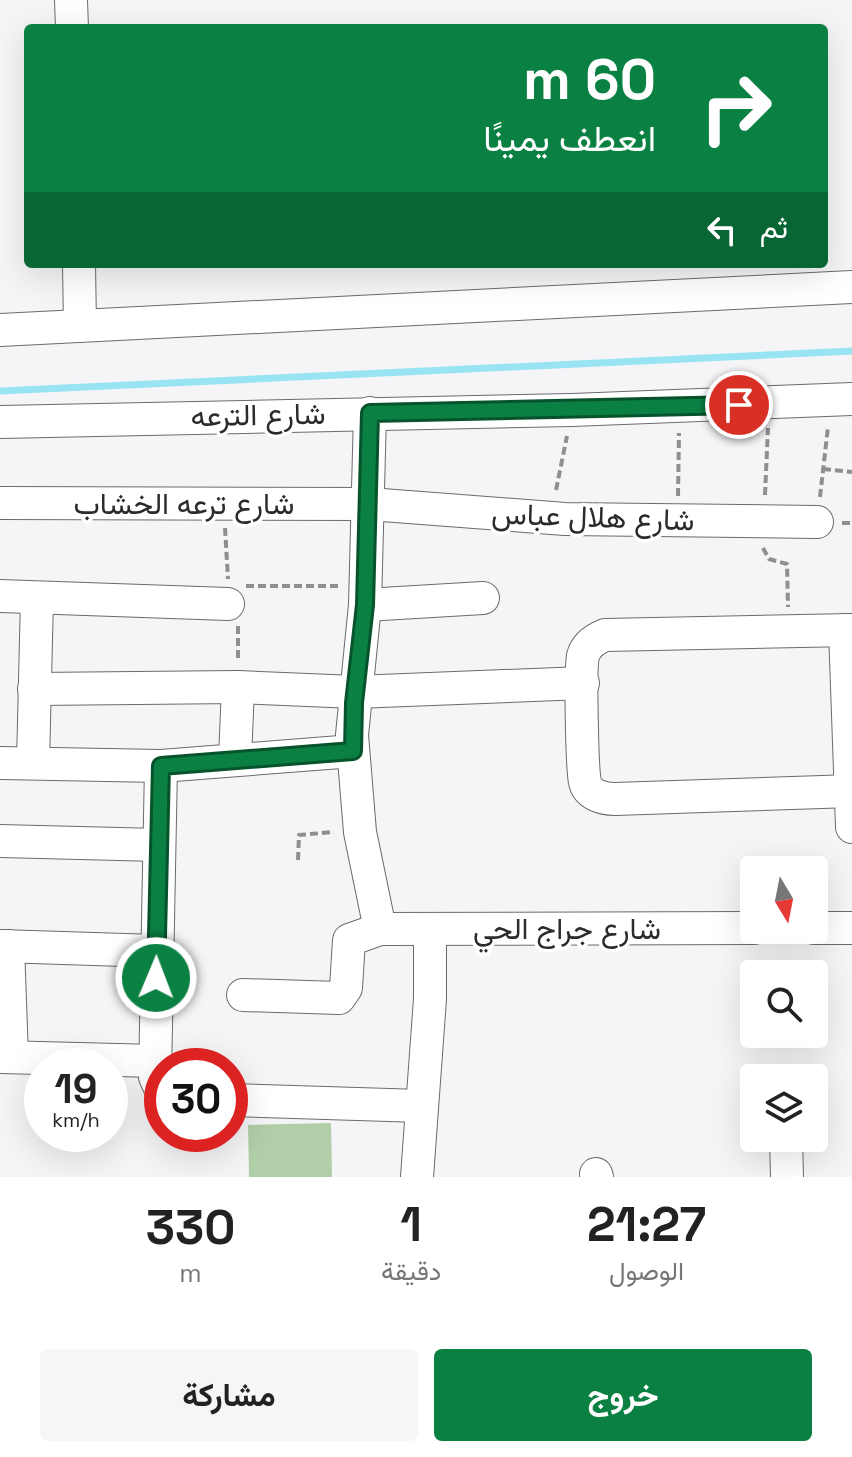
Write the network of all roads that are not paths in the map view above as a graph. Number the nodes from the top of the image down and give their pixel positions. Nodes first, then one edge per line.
1 (71, 0) edge
2 (72, 24) edge
3 (79, 268) edge
4 (852, 287) edge
5 (80, 326) junction
6 (0, 330) edge
7 (841, 400) edge
8 (370, 413) junction
9 (0, 422) edge
10 (0, 503) edge
11 (369, 504) junction
12 (817, 522) road end
13 (233, 592) road end
14 (366, 595) junction
15 (0, 596) edge
16 (37, 598) junction
17 (483, 598) dead end
18 (848, 630) edge
19 (583, 683) junction
20 (238, 687) junction
21 (34, 689) junction
22 (355, 692) junction
23 (353, 751) junction
24 (235, 759) junction
25 (0, 763) edge
26 (33, 763) junction
27 (161, 766) junction
28 (851, 791) edge
29 (852, 827) edge
30 (0, 841) edge
31 (159, 845) junction
32 (740, 928) edge
33 (828, 928) edge
34 (852, 928) edge
35 (380, 929) junction
36 (430, 929) junction
37 (4, 946) edge
38 (156, 951) junction
39 (243, 995) dead end
40 (156, 1048) edge
41 (6, 1057) edge
42 (144, 1061) edge
43 (248, 1101) edge
44 (421, 1106) junction
45 (786, 1152) edge
46 (417, 1177) edge
47 (787, 1177) edge

1 - 2 street
3 - 5 street
4 - 5 street
5 - 6 street
7 - 8 street, شارع الترعه
8 - 9 street, شارع الترعه
8 - 11 street
10 - 11 street, شارع ترعه الخشاب
11 - 12 street, شارع هلال عباس
11 - 14 street
13 - 16 street
14 - 17 street
14 - 22 street
15 - 16 street
16 - 21 street
18 - 19 street
18 - 28 street
19 - 22 street
19 - 28 street
20 - 21 street
20 - 22 street
20 - 24 street
21 - 26 street
22 - 23 street
23 - 24 street
23 - 35 street
24 - 27 street
25 - 26 street
26 - 27 street
27 - 31 street
28 - 29 street
30 - 31 street
31 - 38 street
32 - 36 street, شارع جراج الحي
33 - 34 street
35 - 36 street, شارع جراج الحي
35 - 39 street
36 - 44 street
37 - 38 street
37 - 41 street
38 - 40 street
41 - 42 street
43 - 44 street
44 - 46 street
45 - 47 street

